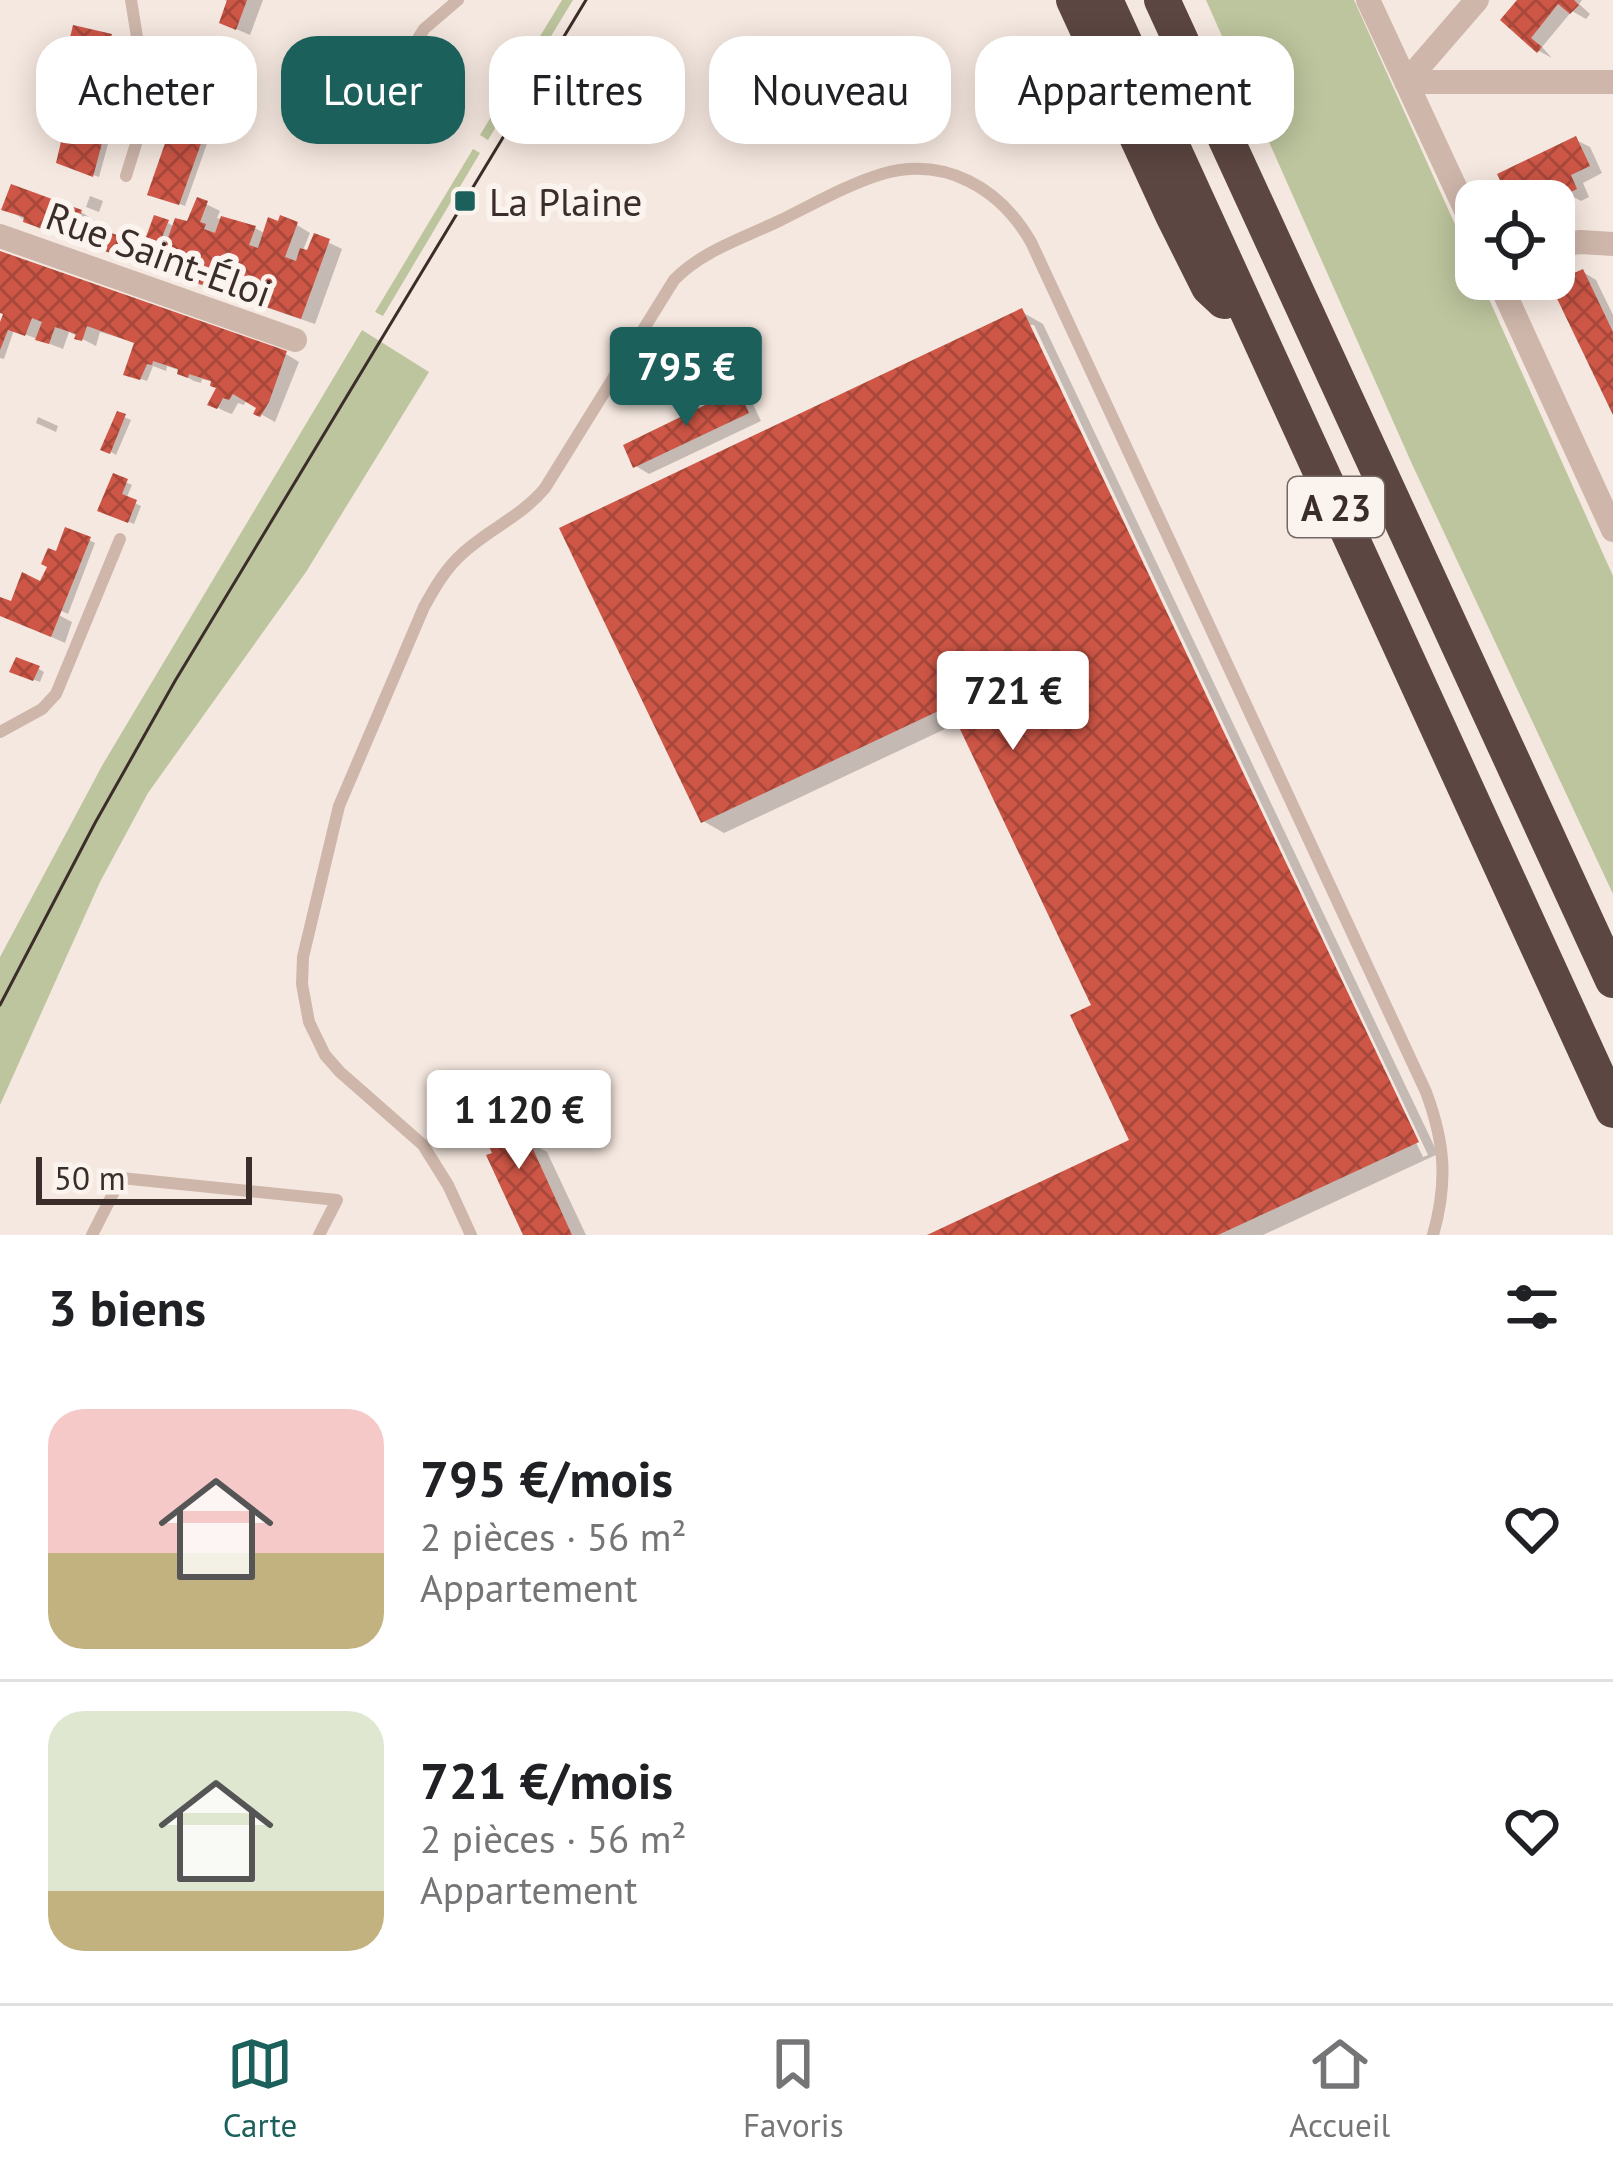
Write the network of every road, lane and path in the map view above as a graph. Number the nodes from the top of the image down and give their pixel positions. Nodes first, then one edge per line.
1 (131, 0) edge
2 (458, 0) edge
3 (1074, 0) edge
4 (1105, 0) edge
5 (1162, 0) edge
6 (1369, 0) edge
7 (1477, 0) edge
8 (420, 36) edge
9 (1406, 82) junction
10 (1613, 82) edge
11 (126, 176) dead end
12 (1455, 187) edge
13 (0, 236) edge
14 (1575, 243) edge
15 (1613, 244) edge
16 (1508, 300) edge
17 (1256, 331) junction
18 (295, 340) dead end
19 (1613, 530) edge
20 (120, 539) dead end
21 (0, 732) edge
22 (1613, 980) edge
23 (1613, 1110) edge
24 (92, 1235) edge
25 (319, 1235) edge
26 (472, 1235) edge
27 (1433, 1235) edge

1 - 11 lane
2 - 8 lane
3 - 17 highway
4 - 17 highway, A 23
5 - 22 highway, A 23
6 - 9 street
7 - 9 street
9 - 10 street
9 - 12 street
13 - 18 street, Rue Saint-Éloi
14 - 15 street
16 - 19 street
17 - 23 highway, A 23
20 - 21 lane
24 - 25 lane
26 - 27 lane

